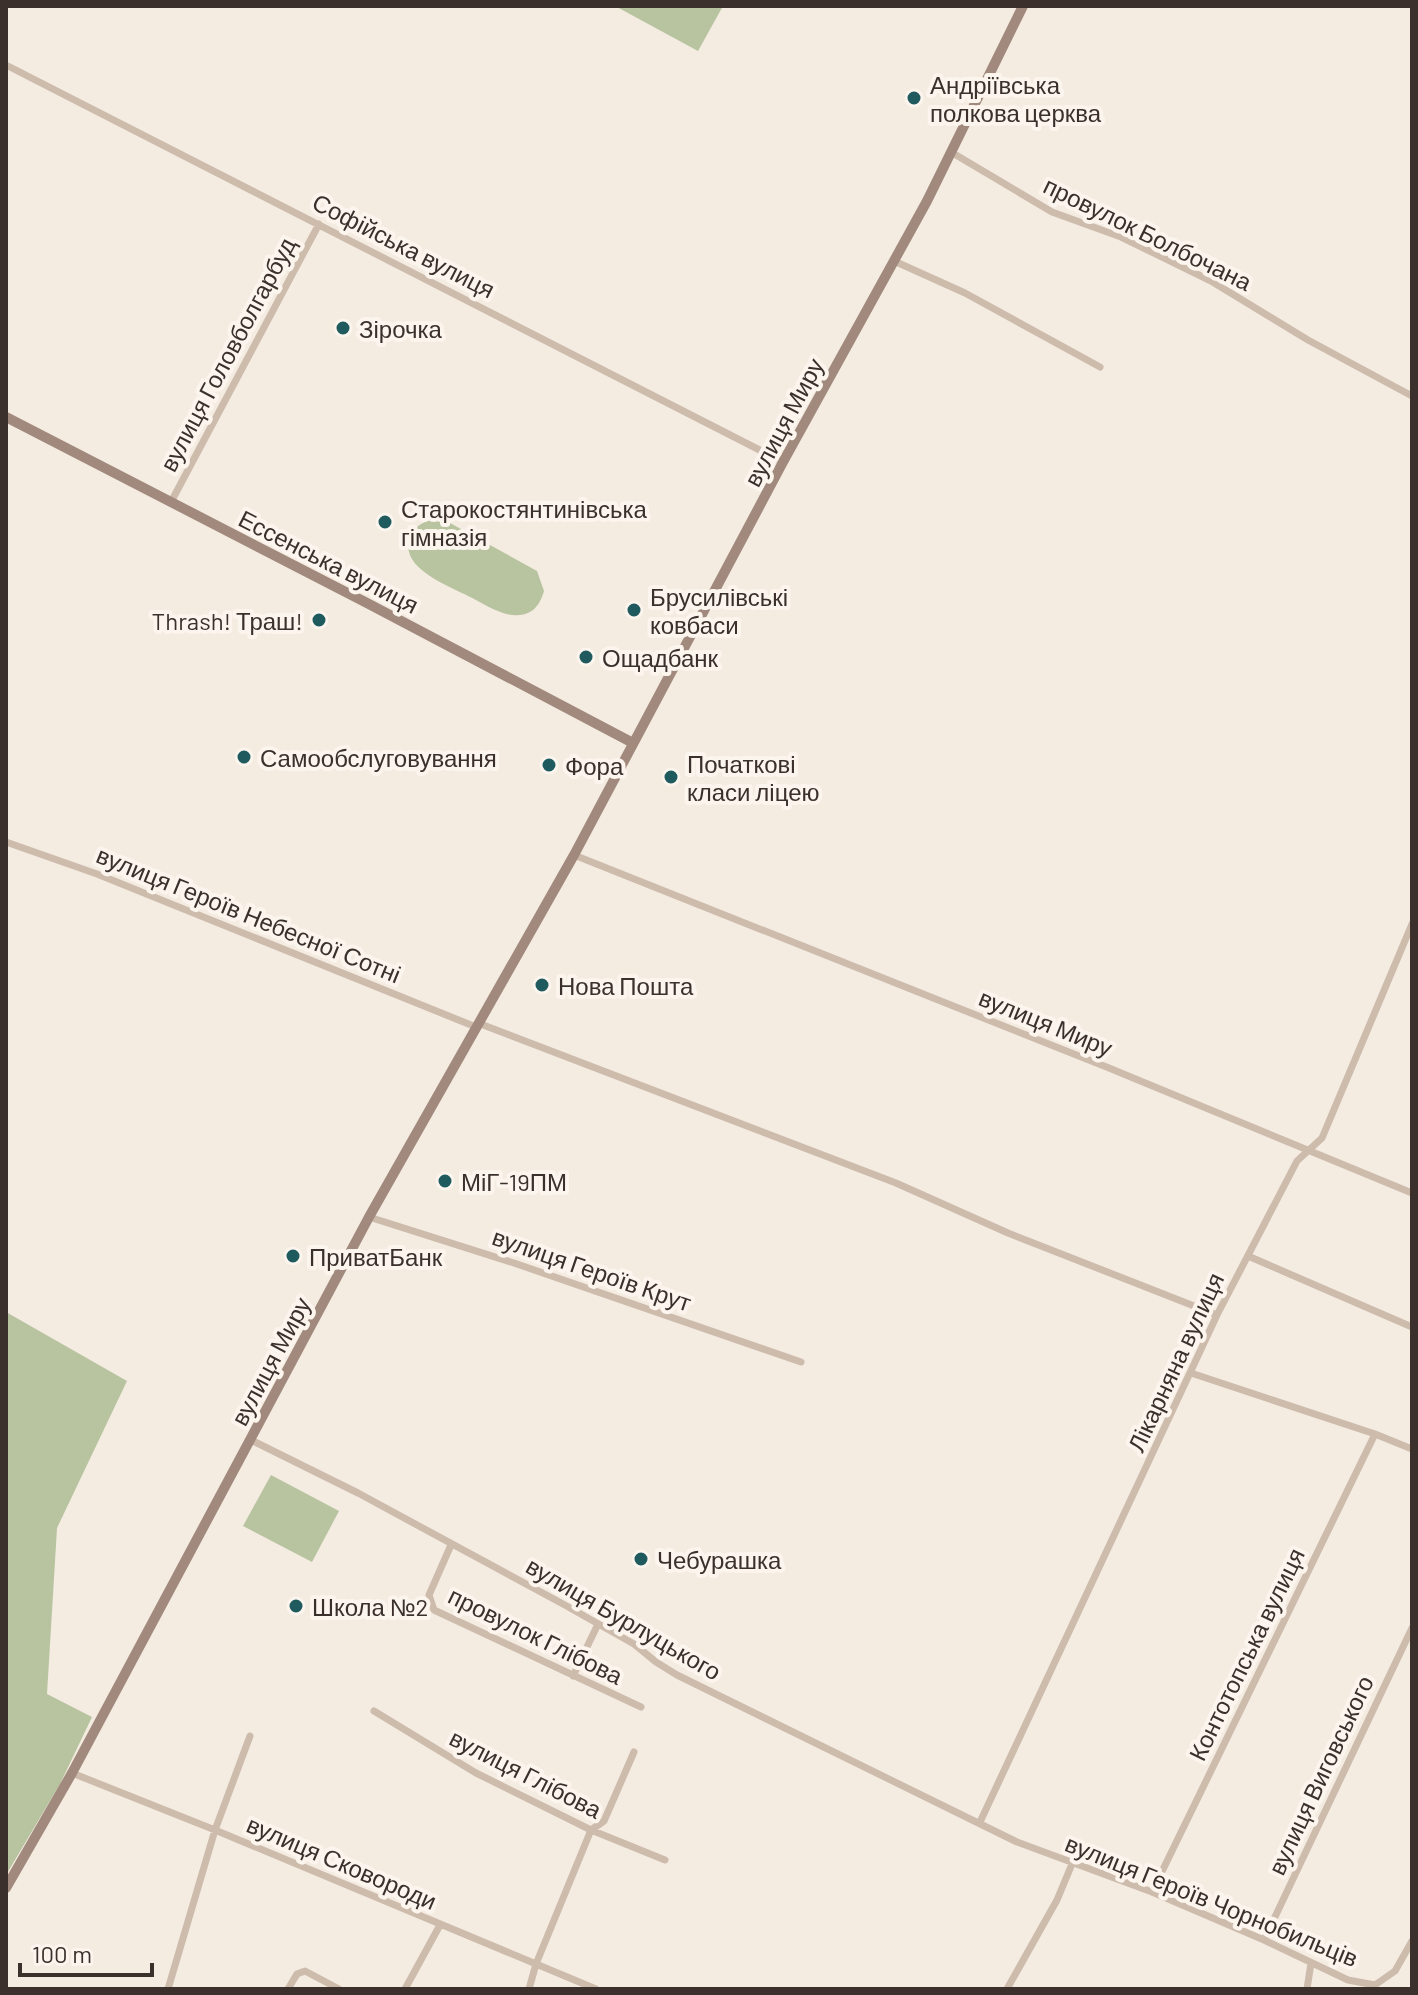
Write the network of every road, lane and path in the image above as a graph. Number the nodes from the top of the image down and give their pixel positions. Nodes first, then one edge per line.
1 (1023, 6) edge
2 (6, 65) edge
3 (951, 152) junction
4 (319, 224) junction
5 (894, 261) junction
6 (1100, 367) dead end
7 (1412, 396) edge
8 (6, 417) edge
9 (783, 462) junction
10 (171, 502) junction
11 (633, 743) junction
12 (6, 842) edge
13 (574, 855) junction
14 (1412, 924) edge
15 (477, 1025) junction
16 (1309, 1150) junction
17 (1412, 1193) edge
18 (369, 1217) junction
19 (1248, 1256) junction
20 (1217, 1315) junction
21 (1412, 1327) edge
22 (801, 1362) dead end
23 (1191, 1373) junction
24 (1375, 1434) junction
25 (251, 1440) junction
26 (1412, 1449) edge
27 (451, 1545) junction
28 (598, 1624) junction
29 (1412, 1628) edge
30 (573, 1676) junction
31 (641, 1707) dead end
32 (374, 1711) dead end
33 (250, 1736) dead end
34 (634, 1752) dead end
35 (72, 1773) junction
36 (980, 1822) junction
37 (215, 1830) junction
38 (591, 1830) junction
39 (665, 1860) dead end
40 (1072, 1864) junction
41 (6, 1888) edge
42 (1152, 1892) junction
43 (440, 1925) junction
44 (1264, 1940) junction
45 (1412, 1941) edge
46 (1311, 1963) junction
47 (536, 1964) junction
48 (168, 1989) edge
49 (288, 1989) edge
50 (339, 1989) edge
51 (405, 1989) edge
52 (529, 1989) edge
53 (596, 1989) edge
54 (1007, 1989) edge
55 (1307, 1989) edge

1 - 3 main road, вулиця Миру
2 - 4 street, Софійська вулиця
3 - 5 main road, вулиця Миру
3 - 7 street, провулок Болбочана
4 - 9 street, Софійська вулиця
4 - 10 street, вулиця Головболгарбуд
5 - 6 street
5 - 9 main road, вулиця Миру
8 - 10 main road, Ессенська вулиця
9 - 11 main road, вулиця Миру
10 - 11 main road, Ессенська вулиця
11 - 13 main road, вулиця Миру
12 - 15 street, вулиця Героїв Небесної Сотні
13 - 15 main road, вулиця Миру
13 - 16 street, вулиця Миру
14 - 16 street, Лікарняна вулиця
15 - 18 main road, вулиця Миру
15 - 20 street, вулиця Героїв Небесної Сотні
16 - 17 street, вулиця Миру
16 - 19 street, Лікарняна вулиця
18 - 22 street, вулиця Героїв Крут
18 - 25 main road, вулиця Миру
19 - 20 street, Лікарняна вулиця
19 - 21 street
20 - 23 street, Лікарняна вулиця
23 - 24 street
23 - 36 street, Лікарняна вулиця
24 - 26 street
24 - 42 street, Контотопська вулиця
25 - 27 street, вулиця Бурлуцького
25 - 35 main road, вулиця Миру
27 - 28 street, вулиця Бурлуцького
27 - 30 street, провулок Глібова
28 - 30 street
28 - 36 street, вулиця Бурлуцького
29 - 44 street, вулиця Виговського
30 - 31 street, провулок Глібова
32 - 38 street, вулиця Глібова
33 - 37 street
34 - 38 street
35 - 37 street, вулиця Сковороди
35 - 41 main road, вулиця Миру
36 - 40 street, вулиця Героїв Чорнобильців
37 - 43 street, вулиця Сковороди
37 - 48 street
38 - 39 street, вулиця Глібова
38 - 47 street
40 - 42 street, вулиця Героїв Чорнобильців
40 - 54 street
42 - 44 street, вулиця Героїв Чорнобильців
43 - 47 street, вулиця Сковороди
43 - 51 street
44 - 46 street, вулиця Героїв Чорнобильців
45 - 46 street, вулиця Героїв Чорнобильців
46 - 55 street
47 - 52 street
47 - 53 street, вулиця Сковороди
49 - 50 street

